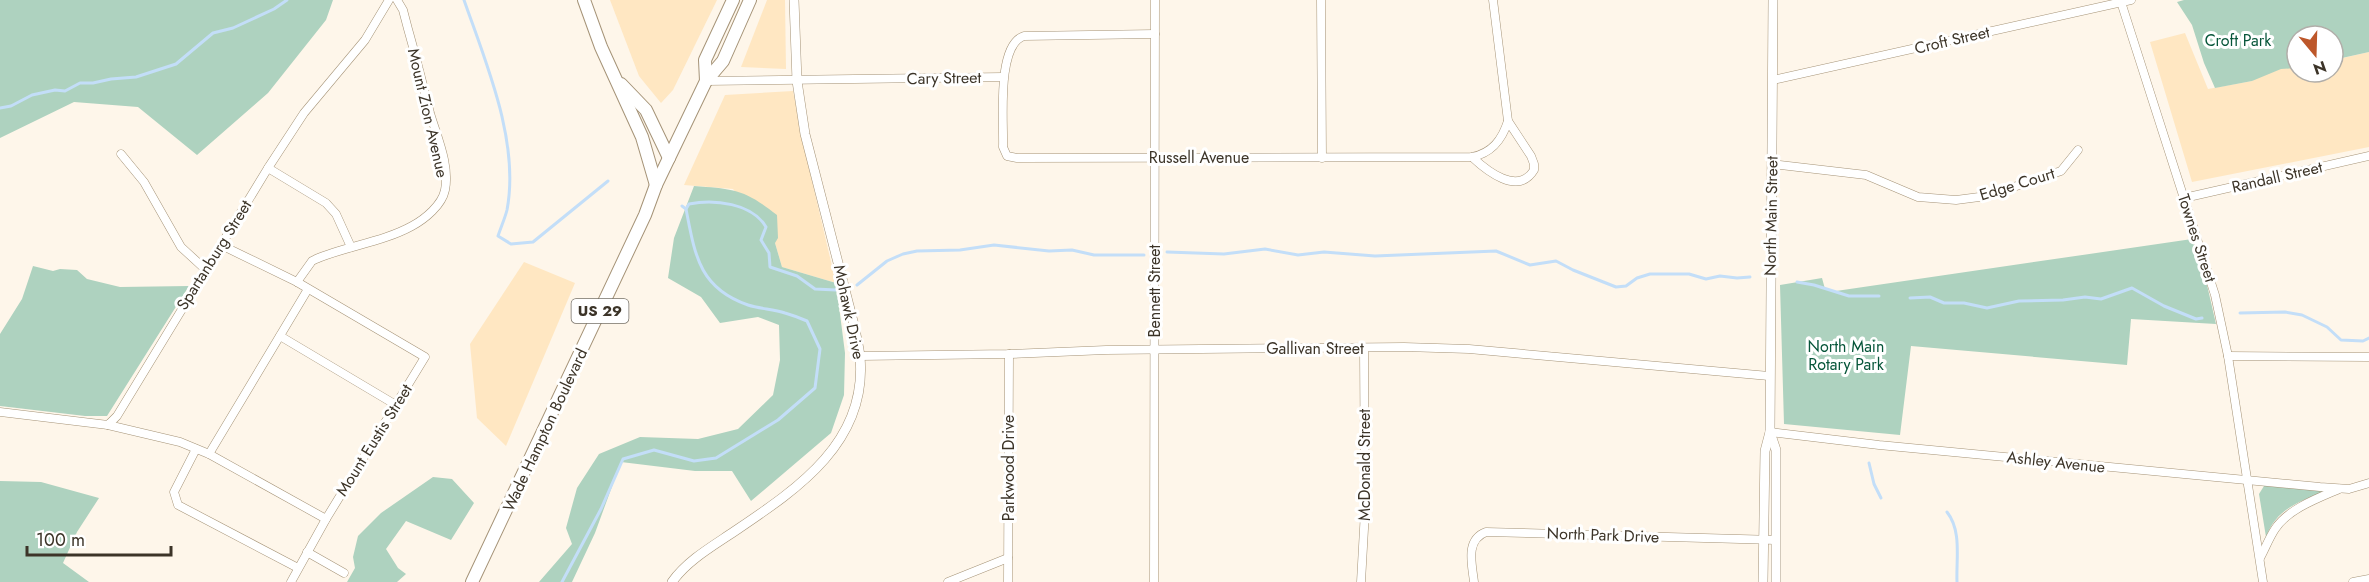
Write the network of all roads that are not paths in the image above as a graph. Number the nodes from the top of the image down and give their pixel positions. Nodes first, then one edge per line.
1 (389, 0) edge
2 (397, 0) edge
3 (584, 0) edge
4 (733, 0) edge
5 (750, 0) edge
6 (794, 0) edge
7 (1155, 0) edge
8 (1321, 0) edge
9 (1493, 0) edge
10 (1773, 0) edge
11 (2131, 0) edge
12 (2121, 2) junction
13 (2102, 3) edge
14 (1155, 34) junction
15 (1003, 77) junction
16 (616, 79) junction
17 (1773, 80) junction
18 (706, 81) junction
19 (797, 81) junction
20 (1508, 122) junction
21 (2078, 150) dead end
22 (121, 154) dead end
23 (2369, 156) edge
24 (1155, 157) junction
25 (1472, 157) junction
26 (669, 158) junction
27 (1322, 158) junction
28 (1772, 164) junction
29 (268, 168) junction
30 (656, 185) junction
31 (2184, 198) junction
32 (221, 245) junction
33 (351, 247) junction
34 (205, 269) junction
35 (297, 282) junction
36 (308, 289) junction
37 (280, 336) junction
38 (1364, 348) junction
39 (1154, 350) junction
40 (1009, 354) junction
41 (860, 356) junction
42 (2228, 356) junction
43 (2369, 357) edge
44 (1769, 376) junction
45 (396, 405) junction
46 (0, 412) edge
47 (108, 425) junction
48 (1770, 432) junction
49 (196, 449) junction
50 (208, 454) junction
51 (2248, 481) junction
52 (2369, 483) edge
53 (2341, 489) junction
54 (326, 519) junction
55 (1776, 540) junction
56 (1763, 541) junction
57 (307, 552) junction
58 (1008, 558) junction
59 (2260, 558) junction
60 (298, 568) junction
61 (344, 573) dead end
62 (2369, 579) edge
63 (291, 582) edge
64 (472, 582) edge
65 (672, 582) edge
66 (948, 582) edge
67 (1008, 582) edge
68 (1154, 582) edge
69 (1360, 582) edge
70 (1474, 582) edge
71 (1762, 582) edge
72 (1776, 582) edge
73 (2263, 582) edge
74 (2353, 582) edge

1 - 29 street, Spartanburg Street
2 - 33 street, Mount Zion Avenue
3 - 16 main road
4 - 18 main road, Wade Hampton Boulevard
5 - 18 main road, Wade Hampton Boulevard
6 - 19 street, Mohawk Drive
7 - 14 street, Bennett Street
8 - 27 street
9 - 20 street
10 - 17 street, North Main Street
11 - 12 street, Croft Street
12 - 13 street, Croft Street
12 - 31 street, Townes Street
13 - 17 street, Croft Street
14 - 15 street, Cary Street
14 - 24 street, Bennett Street
15 - 19 street, Cary Street
15 - 24 street, Russell Avenue
16 - 26 main road
16 - 30 main road
17 - 28 street, North Main Street
18 - 19 street, Cary Street
18 - 26 main road, Wade Hampton Boulevard
19 - 41 street, Mohawk Drive
20 - 25 street, Russell Avenue
20 - 25 street
21 - 28 street, Edge Court
22 - 34 street
23 - 31 street, Randall Street
24 - 27 street, Russell Avenue
24 - 39 street, Bennett Street
25 - 27 street, Russell Avenue
26 - 30 main road, Wade Hampton Boulevard
28 - 44 street, North Main Street
29 - 32 street, Spartanburg Street
29 - 33 street
30 - 64 main road, Wade Hampton Boulevard / US 29
31 - 42 street, Townes Street
32 - 34 street, Spartanburg Street
32 - 35 street, Mount Eustis Street
33 - 35 street, Mount Zion Avenue
34 - 47 street, Spartanburg Street
35 - 36 street, Mount Eustis Street
36 - 37 street
36 - 45 street, Mount Eustis Street
37 - 45 street
37 - 50 street
38 - 39 street, Gallivan Street
38 - 44 street, Gallivan Street
38 - 69 street, McDonald Street
39 - 40 street, Gallivan Street
39 - 68 street, Bennett Street
40 - 41 street, Gallivan Street
40 - 58 street, Parkwood Drive
41 - 65 street, Mohawk Drive
42 - 43 street
42 - 51 street, Townes Street
44 - 48 street, North Main Street
45 - 54 street, Mount Eustis Street
46 - 47 street
47 - 49 street
48 - 51 street, Ashley Avenue
48 - 55 street, North Main Street
48 - 56 street, North Main Street
49 - 50 street
49 - 60 street
50 - 54 street
51 - 53 street, Ashley Avenue
51 - 59 street, Townes Street
52 - 53 street, Ashley Avenue
53 - 59 street, Ashley Avenue
54 - 57 street, Mount Eustis Street
55 - 56 street, North Park Drive
55 - 72 street, North Main Street
56 - 70 street, North Park Drive
56 - 71 street, North Main Street
57 - 60 street, Mount Eustis Street
57 - 61 street
58 - 66 street
58 - 67 street, Parkwood Drive
59 - 73 street, Townes Street
60 - 63 street, Mount Eustis Street
62 - 74 street

